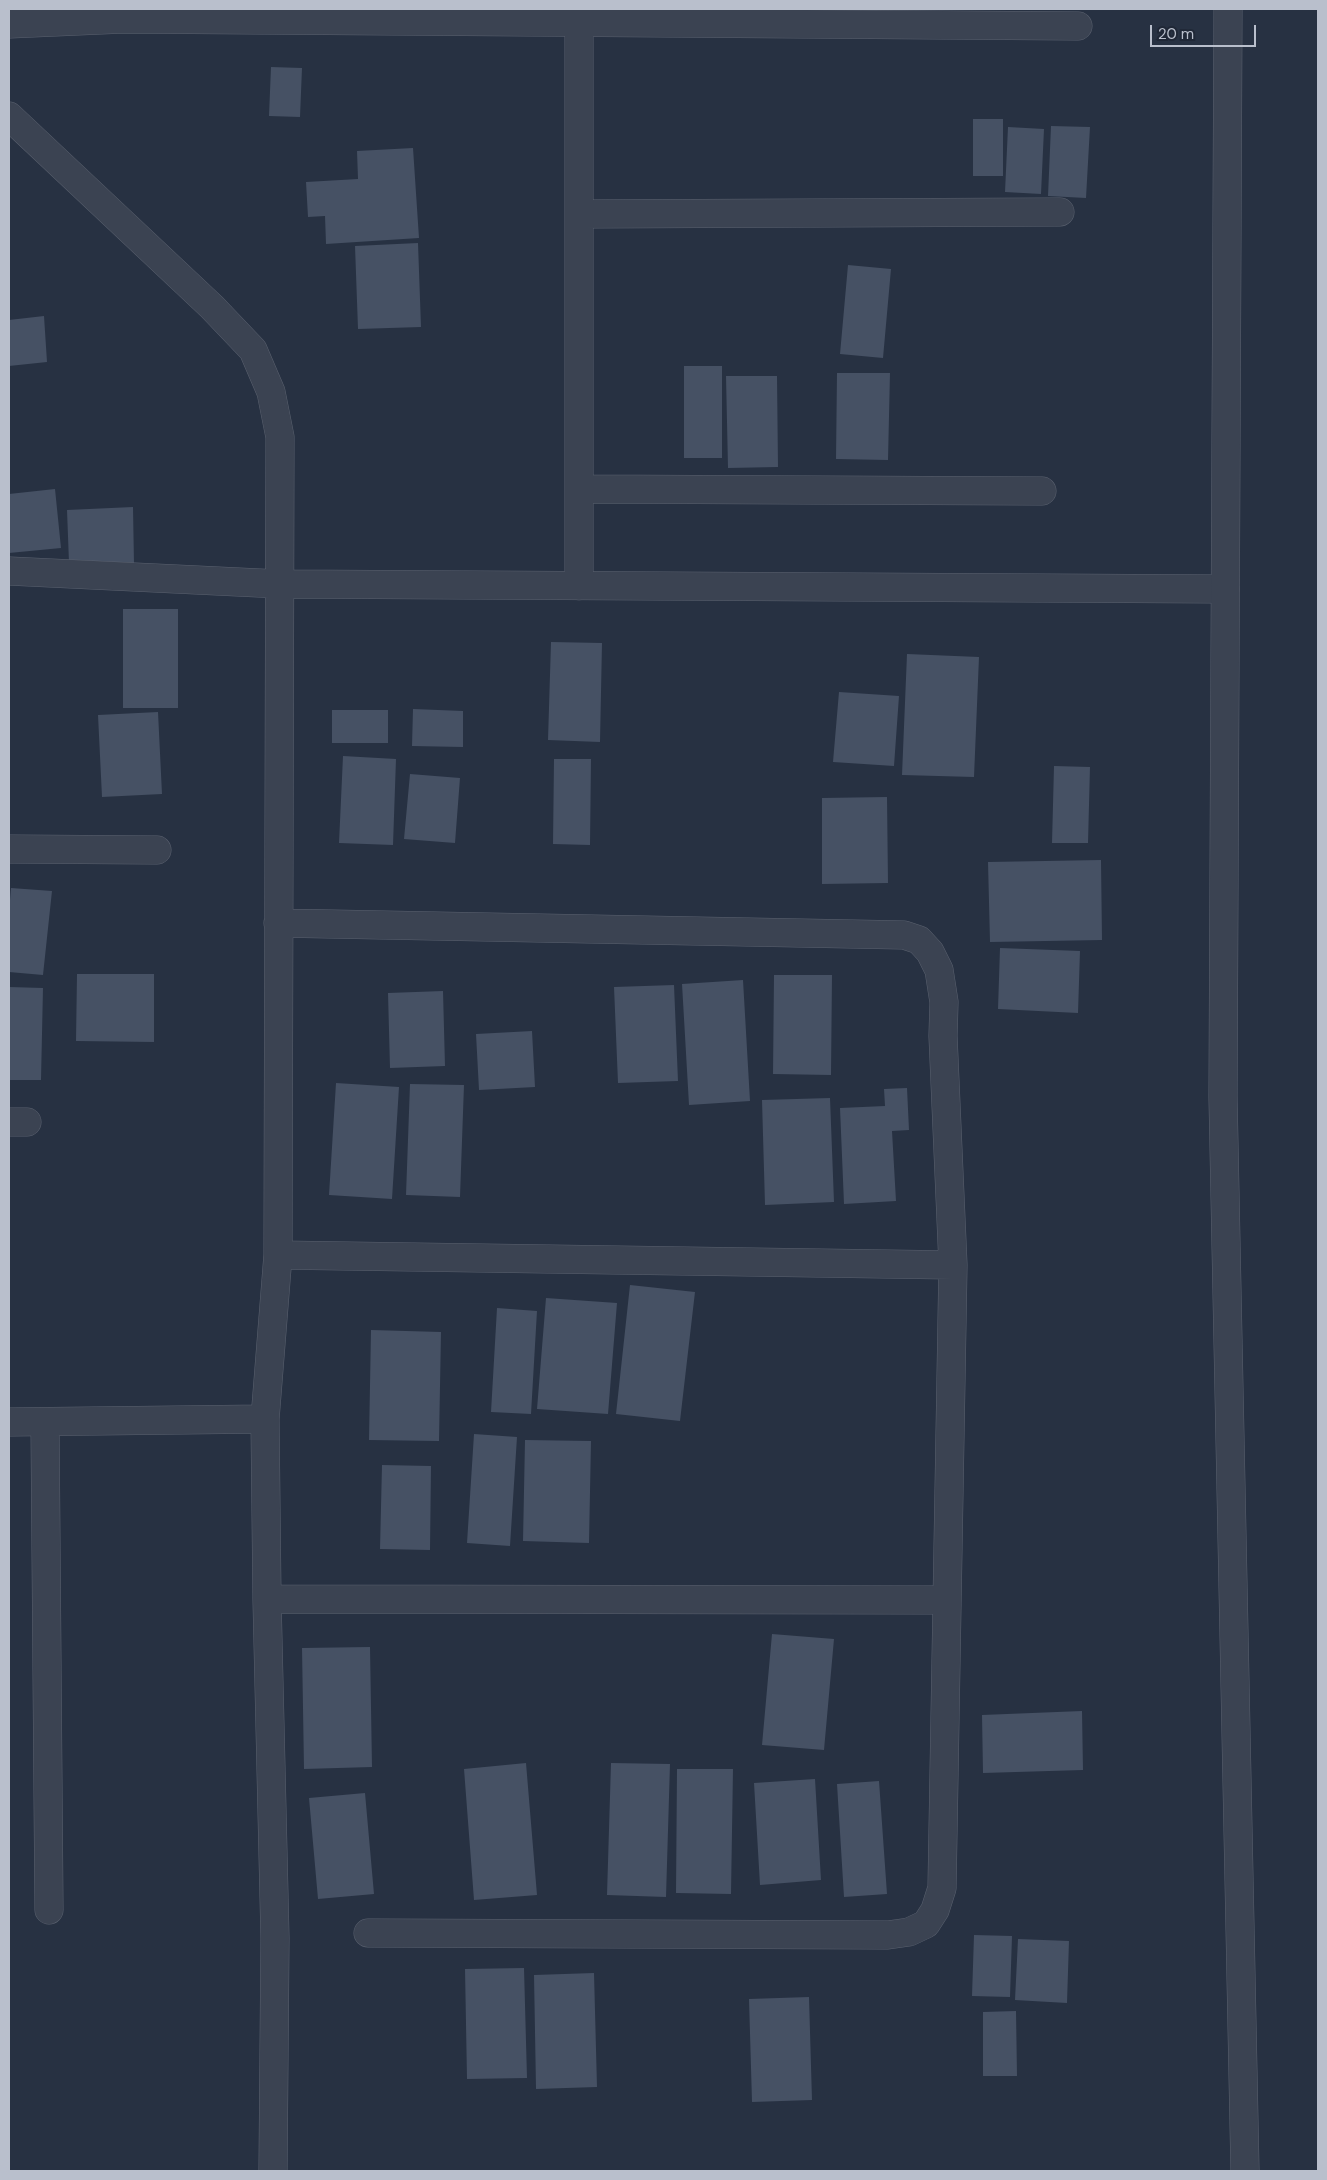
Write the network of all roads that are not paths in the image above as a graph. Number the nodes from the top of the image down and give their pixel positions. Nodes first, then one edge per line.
1 (1228, 9) edge
2 (579, 16) edge
3 (9, 24) edge
4 (1078, 26) dead end
5 (9, 116) edge
6 (1060, 212) dead end
7 (579, 214) junction
8 (579, 489) junction
9 (1042, 491) dead end
10 (9, 571) edge
11 (280, 584) junction
12 (579, 586) junction
13 (1225, 589) junction
14 (9, 849) edge
15 (157, 850) dead end
16 (278, 923) junction
17 (278, 1256) junction
18 (953, 1265) junction
19 (265, 1420) junction
20 (9, 1422) edge
21 (45, 1423) junction
22 (267, 1599) junction
23 (946, 1600) junction
24 (49, 1910) dead end
25 (368, 1932) dead end
26 (274, 2171) edge
27 (1245, 2171) edge

1 - 13 street
2 - 3 street
2 - 4 street
2 - 7 street
5 - 11 street
6 - 7 street
7 - 8 street
8 - 9 street
8 - 12 street
10 - 11 street
11 - 12 street
11 - 16 street
12 - 13 street
13 - 27 street
14 - 15 street
16 - 17 street
16 - 18 street
17 - 18 street
17 - 19 street
18 - 23 street
19 - 21 street
19 - 22 street
20 - 21 street
21 - 24 street
22 - 23 street
22 - 26 street
23 - 25 street

